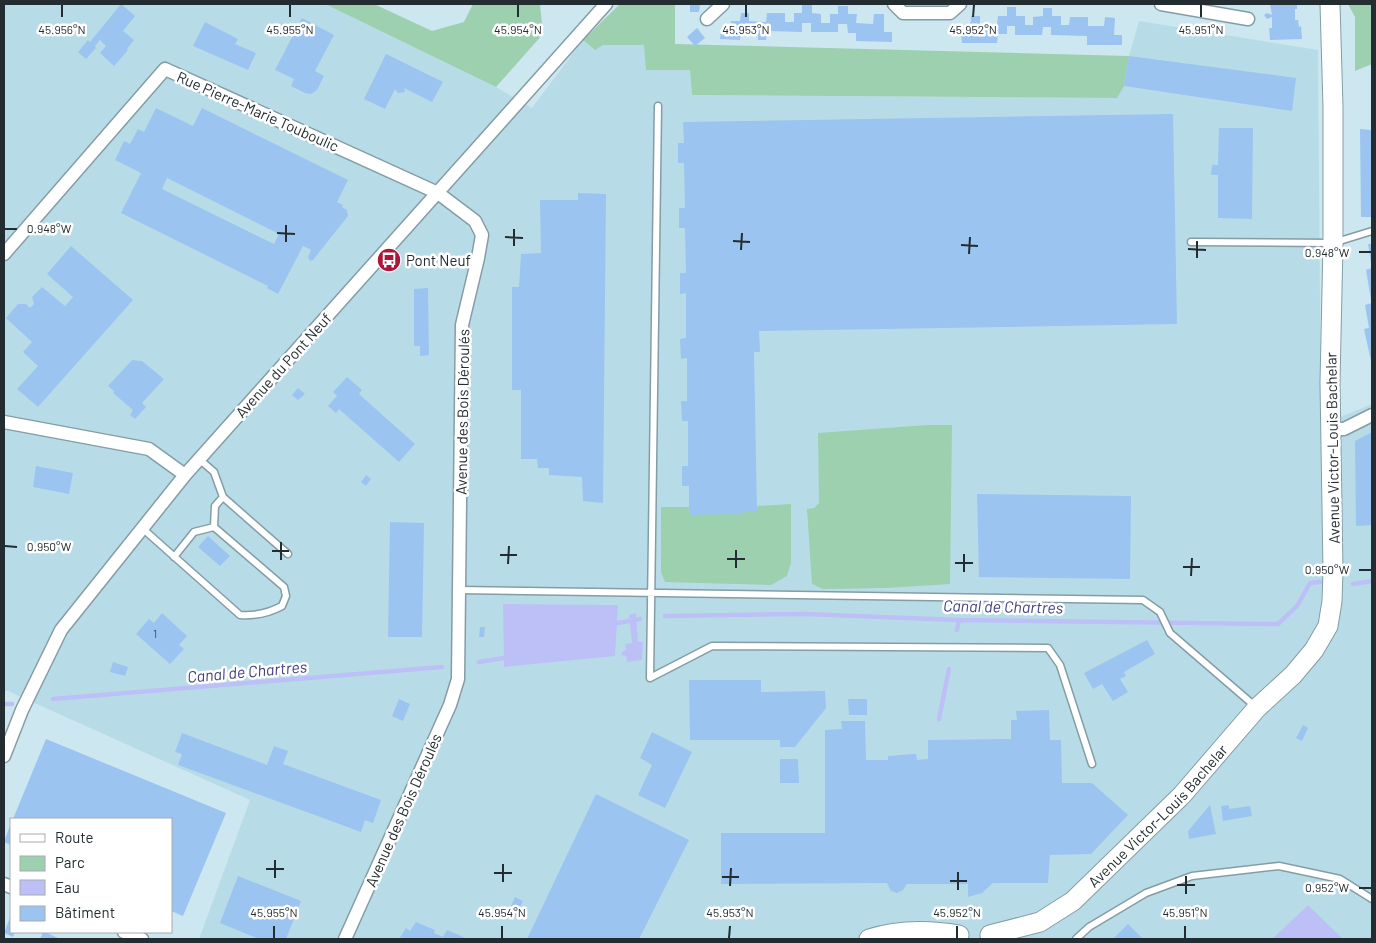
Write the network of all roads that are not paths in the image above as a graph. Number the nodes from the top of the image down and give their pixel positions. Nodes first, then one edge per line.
1 (606, 4) edge
2 (723, 4) edge
3 (894, 4) edge
4 (960, 4) edge
5 (1162, 4) edge
6 (1330, 4) edge
7 (707, 19) dead end
8 (1248, 19) dead end
9 (658, 106) dead end
10 (438, 193) junction
11 (1372, 231) edge
12 (1191, 242) dead end
13 (1333, 243) junction
14 (4, 254) edge
15 (1372, 414) edge
16 (4, 422) edge
17 (1331, 429) junction
18 (199, 459) junction
19 (185, 475) junction
20 (223, 497) junction
21 (214, 527) junction
22 (142, 528) junction
23 (288, 554) dead end
24 (174, 557) junction
25 (459, 590) junction
26 (651, 592) junction
27 (1257, 708) junction
28 (4, 756) edge
29 (1092, 764) dead end
30 (1372, 900) edge
31 (1040, 922) junction
32 (127, 933) edge
33 (910, 935) edge
34 (956, 937) edge
35 (993, 937) edge
36 (874, 938) edge
37 (142, 939) edge
38 (345, 939) edge
39 (1029, 939) edge
40 (1076, 939) edge

1 - 10 street, Avenue du Pont Neuf
2 - 7 street
3 - 4 street
5 - 8 street
6 - 13 main road, Avenue Victor-Louis Bachelar
9 - 26 lane
10 - 14 street, Rue Pierre-Marie Touboulic
10 - 18 street, Avenue du Pont Neuf
10 - 25 street, Avenue des Bois Déroulés
11 - 13 lane
12 - 13 lane
13 - 17 main road, Avenue Victor-Louis Bachelar
15 - 17 street
16 - 19 street
17 - 27 main road, Avenue Victor-Louis Bachelar
18 - 19 street, Avenue du Pont Neuf
18 - 20 lane
19 - 22 street, Avenue du Pont Neuf
20 - 21 lane
20 - 23 lane
21 - 24 lane
21 - 24 lane
22 - 24 lane
22 - 28 street, Avenue du Pont Neuf
25 - 26 lane
25 - 38 street, Avenue des Bois Déroulés
26 - 27 lane
26 - 29 lane
27 - 31 main road, Avenue Victor-Louis Bachelar
30 - 40 lane
31 - 35 main road, Avenue Victor-Louis Bachelar
31 - 39 main road, Avenue Victor-Louis Bachelar
32 - 37 street
33 - 34 main road
33 - 36 main road
34 - 35 main road

